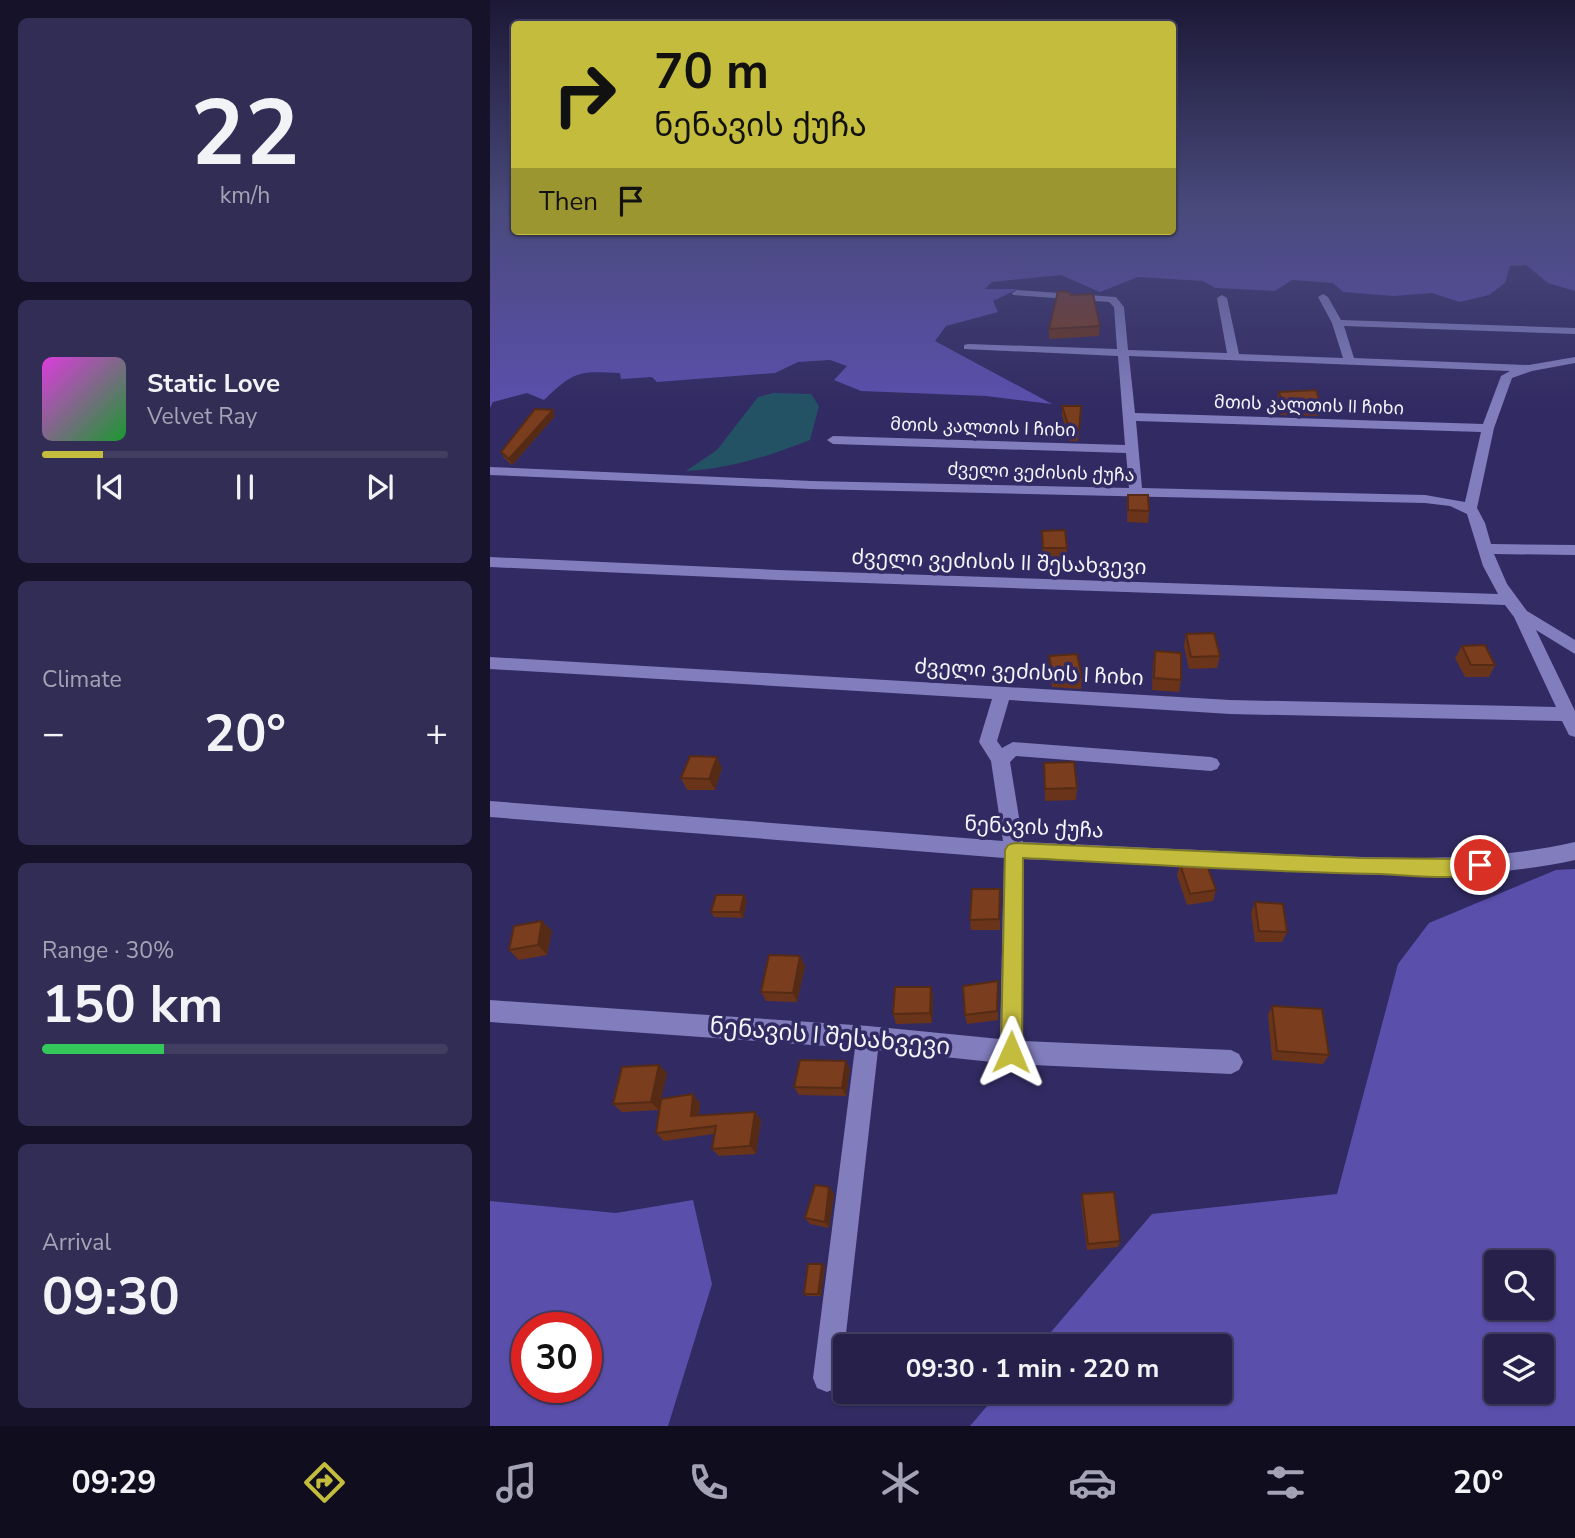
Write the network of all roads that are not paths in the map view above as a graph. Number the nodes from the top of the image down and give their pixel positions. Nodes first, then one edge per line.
1 (1017, 293) dead end
2 (1323, 297) dead end
3 (1222, 298) dead end
4 (1337, 323) junction
5 (1575, 331) edge
6 (968, 347) dead end
7 (1122, 355) junction
8 (1234, 358) junction
9 (1575, 360) edge
10 (1350, 362) junction
11 (1530, 368) junction
12 (1128, 417) junction
13 (1488, 428) junction
14 (834, 440) dead end
15 (1132, 449) junction
16 (490, 471) edge
17 (1136, 494) junction
18 (1470, 508) junction
19 (1485, 550) junction
20 (1575, 550) edge
21 (490, 562) edge
22 (1507, 600) junction
23 (1521, 615) junction
24 (1575, 648) edge
25 (490, 663) edge
26 (1003, 693) junction
27 (1571, 722) edge
28 (1000, 759) junction
29 (1211, 764) dead end
30 (490, 809) edge
31 (1014, 850) junction
32 (1575, 851) edge
33 (490, 1011) edge
34 (868, 1037) junction
35 (1011, 1052) junction
36 (1231, 1062) dead end
37 (827, 1378) dead end

1 - 7 street
2 - 4 street
3 - 8 street
4 - 5 street
4 - 10 street
6 - 7 street
7 - 8 street
7 - 12 street
8 - 10 street
9 - 11 street
10 - 11 street
11 - 13 street
12 - 13 street, მთის კალთის II ჩიხი
12 - 15 street
13 - 18 street
14 - 15 street, მთის კალთის I ჩიხი
15 - 17 street
16 - 17 street, ძველი ვეძისის ქუჩა
17 - 18 street, ძველი ვეძისის ქუჩა
18 - 19 street
19 - 20 street
19 - 22 street
21 - 22 street, ძველი ვეძისის II შესახვევი
22 - 23 street
23 - 24 street
23 - 27 street
25 - 26 street, ძველი ვეძისის I ჩიხი
26 - 27 street, ძველი ვეძისის I ჩიხი
26 - 28 street
28 - 29 street
28 - 31 street
30 - 31 street, ნენავის ქუჩა
31 - 32 street, ნენავის ქუჩა
31 - 35 street
33 - 34 street, ნენავის I შესახვევი
34 - 35 street, ნენავის I შესახვევი
34 - 37 street
35 - 36 street, ნენავის I შესახვევი

